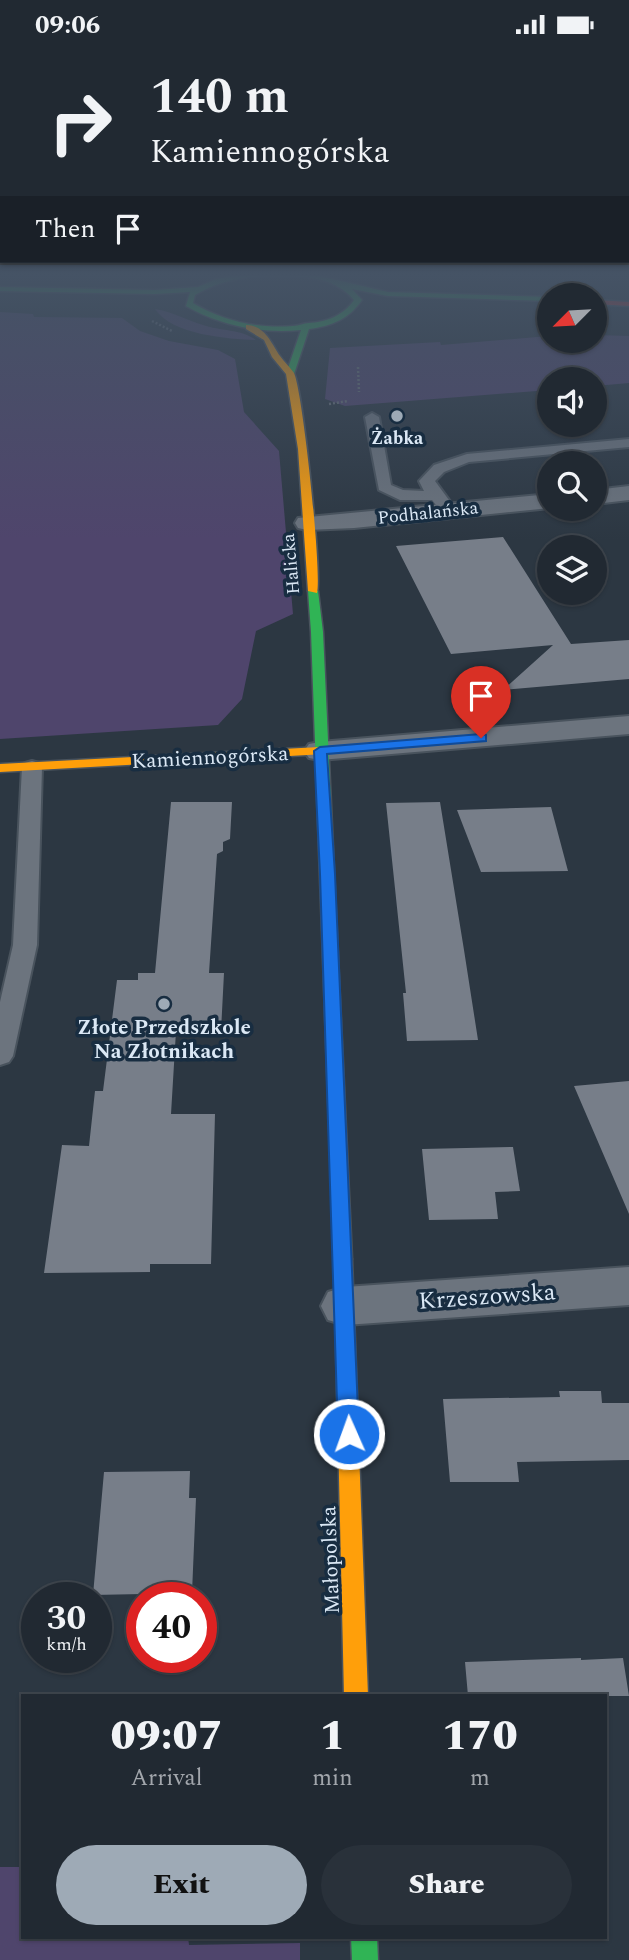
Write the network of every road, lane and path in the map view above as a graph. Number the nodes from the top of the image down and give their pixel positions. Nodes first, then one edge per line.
1 (280, 362) edge
2 (296, 362) edge
3 (358, 367) dead end
4 (290, 374) junction
5 (296, 404) junction
6 (372, 417) dead end
7 (629, 443) edge
8 (629, 493) edge
9 (607, 495) edge
10 (537, 501) edge
11 (444, 503) junction
12 (307, 523) junction
13 (629, 725) edge
14 (320, 751) junction
15 (32, 767) junction
16 (0, 768) edge
17 (0, 1056) edge
18 (629, 1286) edge
19 (345, 1306) junction
20 (356, 1694) edge
21 (364, 1939) edge
22 (365, 1960) edge

1 - 4 street, Halicka
2 - 4 street, Halicka
3 - 5 path
4 - 5 street, Halicka
5 - 12 street, Halicka
6 - 11 lane
7 - 11 lane
8 - 9 street
10 - 11 street, Podhalańska
11 - 12 street, Podhalańska
12 - 14 street, Halicka
13 - 14 street, Kamiennogórska
14 - 15 street, Kamiennogórska
14 - 19 street, Małopolska
15 - 16 street, Kamiennogórska
15 - 17 lane
18 - 19 street, Krzeszowska
19 - 20 street, Małopolska
21 - 22 street

